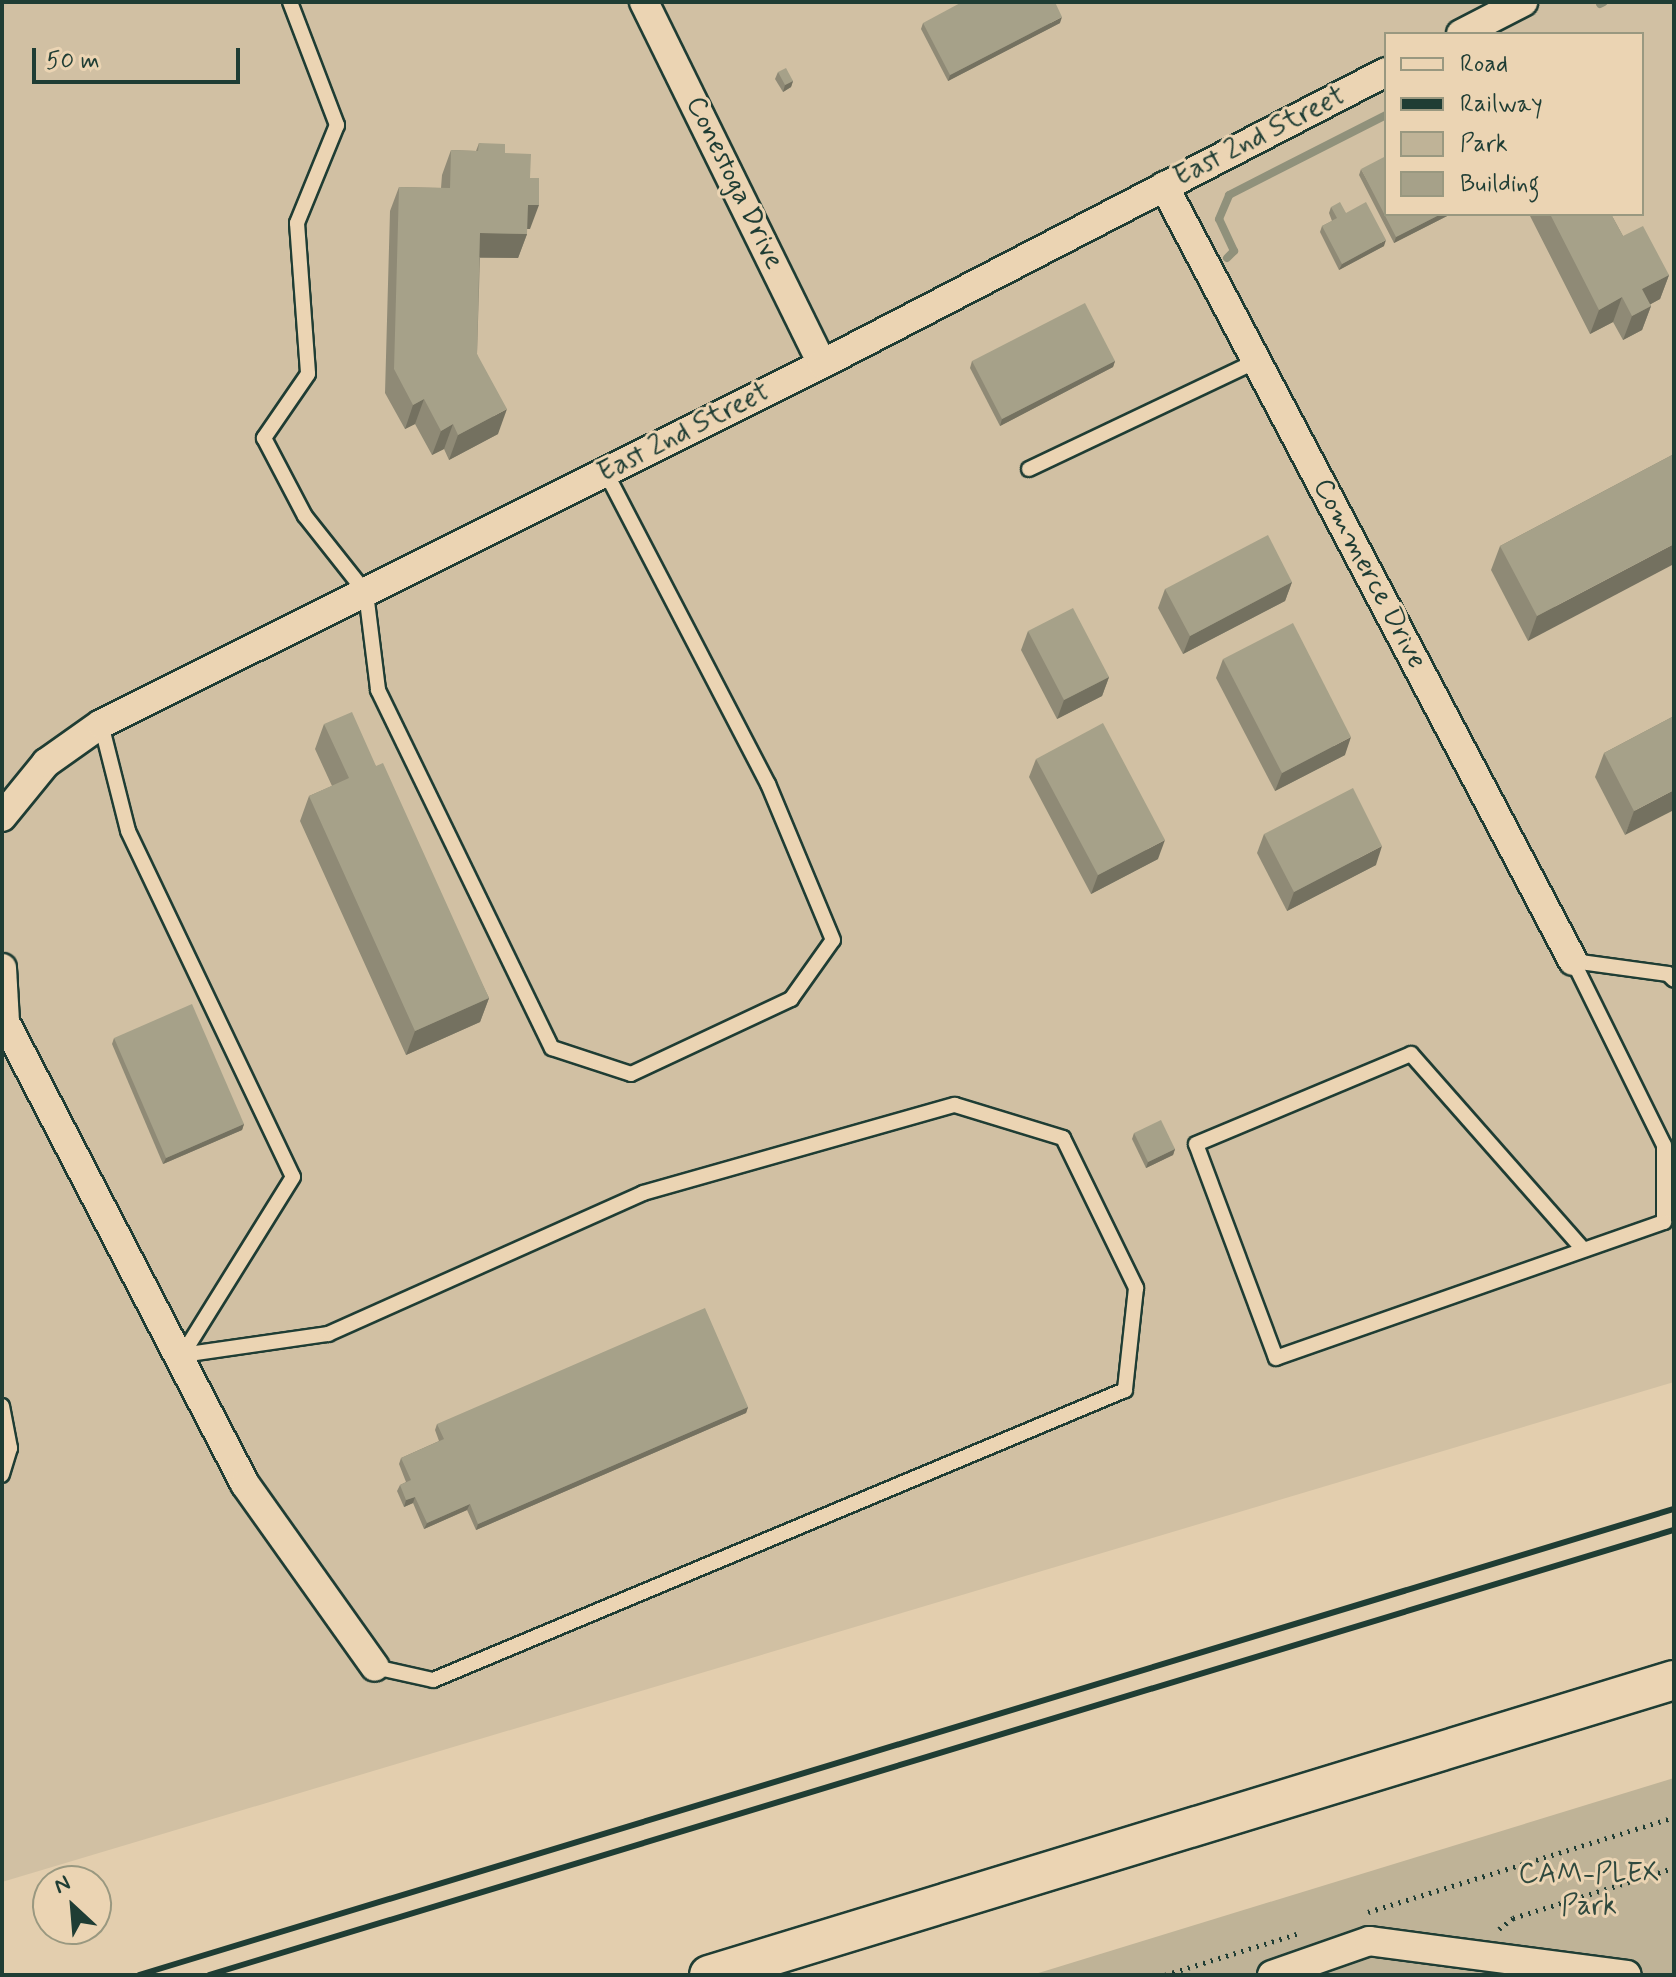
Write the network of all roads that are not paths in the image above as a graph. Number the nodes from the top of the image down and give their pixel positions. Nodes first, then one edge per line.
1 (290, 2) edge
2 (644, 2) edge
3 (1523, 2) edge
4 (1465, 32) edge
5 (1384, 73) edge
6 (1164, 186) junction
7 (1256, 361) junction
8 (822, 364) junction
9 (1029, 469) dead end
10 (606, 473) junction
11 (366, 593) junction
12 (101, 724) junction
13 (2, 817) edge
14 (1573, 961) junction
15 (2, 968) edge
16 (1674, 980) edge
17 (1582, 1248) junction
18 (182, 1355) junction
19 (2, 1406) edge
20 (2, 1475) edge
21 (375, 1667) joint
22 (1674, 1680) edge
23 (709, 1975) edge
24 (1272, 1975) edge
25 (1627, 1975) edge

1 - 11 lane
2 - 8 street, Conestoga Drive
3 - 4 street
5 - 6 street, East 2nd Street
6 - 7 street, Commerce Drive
6 - 8 street, East 2nd Street
7 - 9 lane
7 - 14 street, Commerce Drive
8 - 10 street, East 2nd Street
10 - 11 street, East 2nd Street
10 - 11 lane
11 - 12 street, East 2nd Street
12 - 13 street, East 2nd Street
12 - 18 lane
14 - 16 lane
14 - 17 lane
15 - 18 street
17 - 17 lane
18 - 21 street
18 - 21 lane
19 - 20 lane
22 - 23 main road
24 - 25 street

